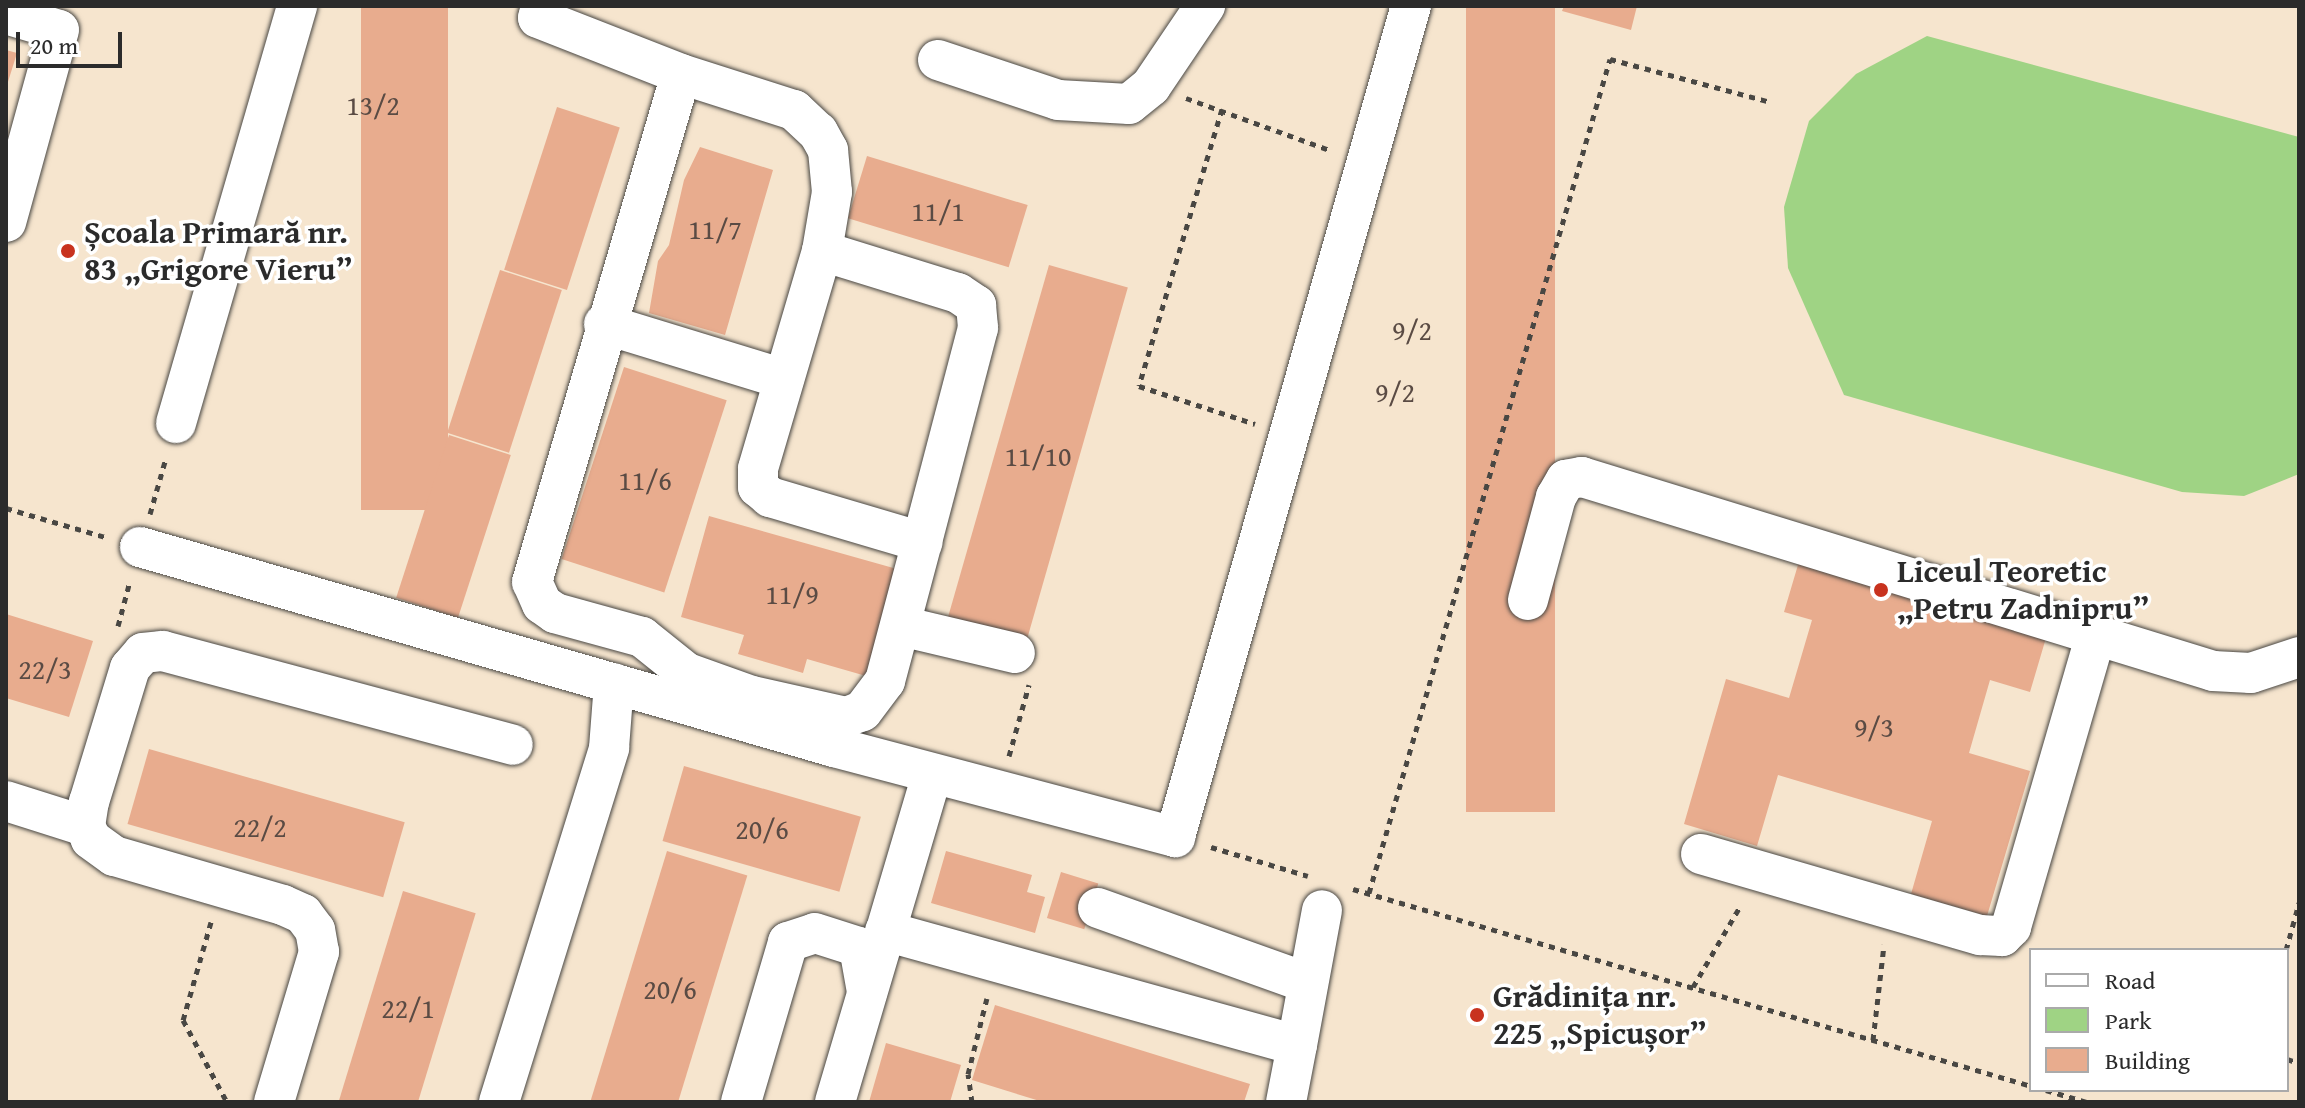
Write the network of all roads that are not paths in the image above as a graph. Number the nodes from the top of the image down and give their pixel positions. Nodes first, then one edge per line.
1 (297, 6) edge
2 (541, 6) edge
3 (1205, 6) edge
4 (1411, 6) edge
5 (6, 14) edge
6 (938, 60) dead end
7 (681, 74) junction
8 (6, 222) edge
9 (822, 251) junction
10 (604, 324) junction
11 (784, 379) junction
12 (176, 423) road end
13 (922, 542) junction
14 (140, 547) road end
15 (1528, 600) dead end
16 (901, 626) junction
17 (2096, 634) junction
18 (1015, 653) road end
19 (2299, 657) edge
20 (614, 683) junction
21 (513, 745) dead end
22 (932, 774) junction
23 (6, 801) edge
24 (85, 826) junction
25 (1701, 854) dead end
26 (1328, 892) road end
27 (1098, 908) dead end
28 (885, 931) junction
29 (1308, 983) junction
30 (867, 996) junction
31 (1297, 1045) junction
32 (274, 1102) edge
33 (499, 1102) edge
34 (741, 1102) edge
35 (835, 1102) edge
36 (1286, 1102) edge

1 - 12 lane
2 - 7 lane
3 - 6 lane
4 - 22 lane
5 - 8 lane
7 - 9 lane
7 - 10 lane
9 - 11 lane
9 - 13 lane
10 - 11 lane
10 - 16 lane
11 - 13 lane
13 - 16 lane
14 - 20 lane
15 - 17 lane
16 - 18 lane
17 - 19 lane
17 - 25 lane
20 - 22 lane
20 - 33 lane
21 - 24 lane
22 - 28 lane
23 - 24 lane
24 - 32 lane
26 - 29 lane
27 - 29 lane
28 - 30 lane
28 - 31 lane
29 - 31 lane
30 - 34 lane
30 - 35 lane
31 - 36 lane

